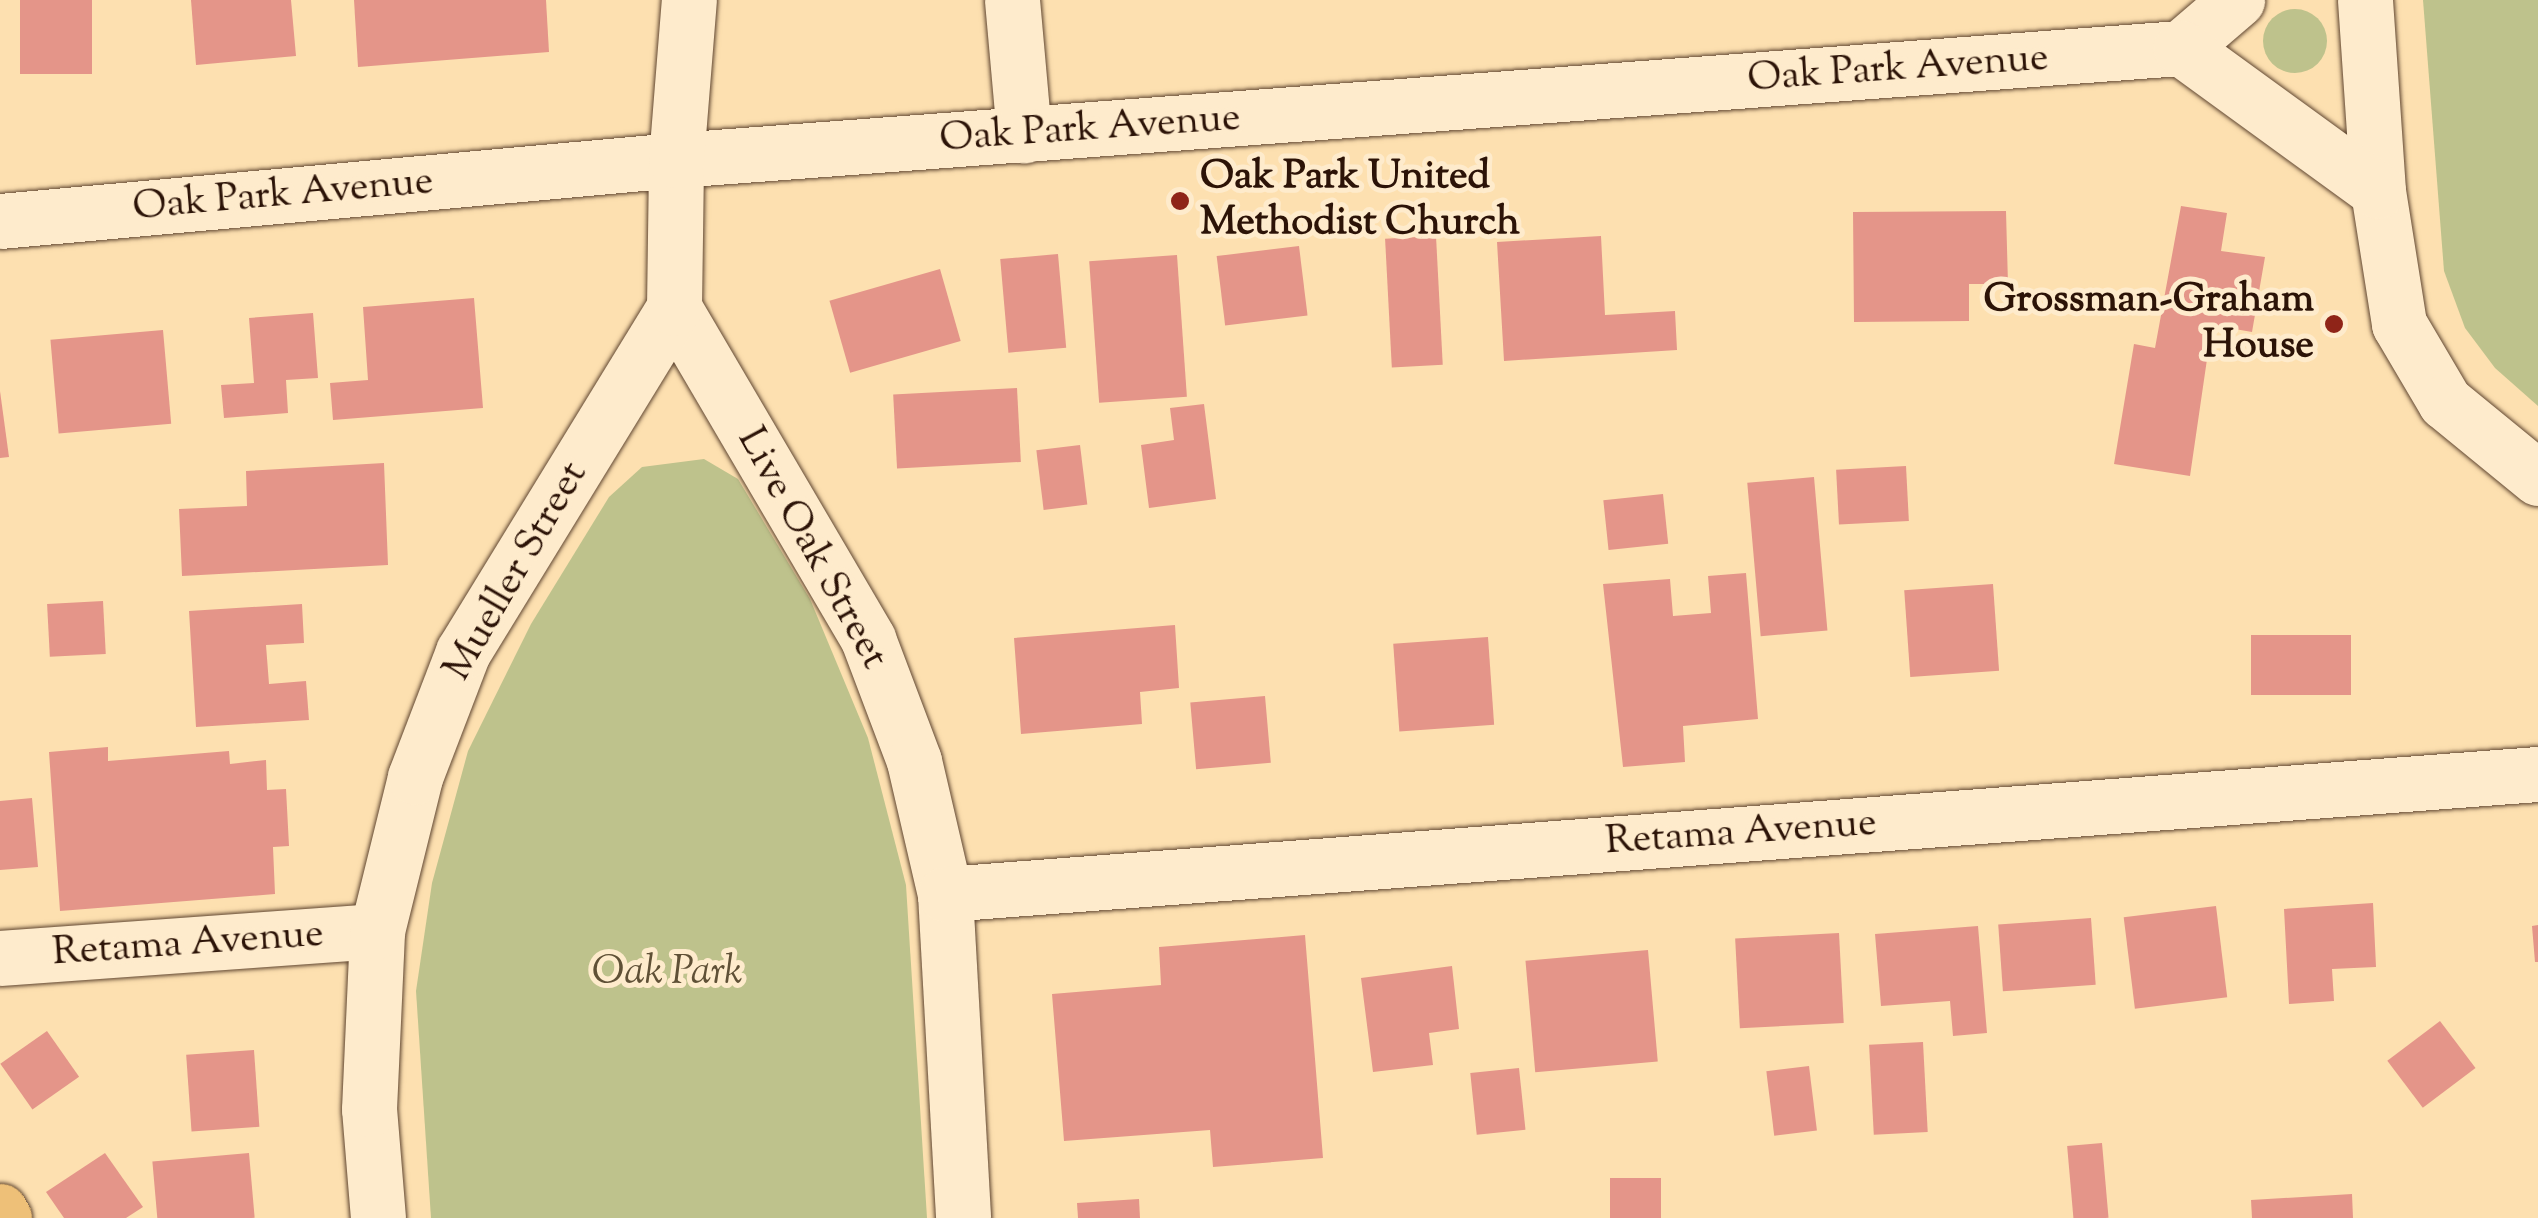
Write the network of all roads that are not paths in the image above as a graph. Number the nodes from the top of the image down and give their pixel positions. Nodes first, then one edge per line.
1 (689, 0) edge
2 (1012, 0) edge
3 (2236, 0) edge
4 (2365, 0) edge
5 (2181, 48) junction
6 (1024, 134) junction
7 (676, 160) junction
8 (2378, 191) junction
9 (0, 221) edge
10 (674, 308) junction
11 (2538, 478) edge
12 (2538, 774) edge
13 (945, 894) junction
14 (377, 931) junction
15 (0, 958) edge
16 (0, 1211) edge
17 (4, 1218) edge
18 (378, 1218) edge
19 (963, 1218) edge

1 - 7 street
2 - 6 street
3 - 5 street
4 - 8 street
5 - 6 street, Oak Park Avenue
5 - 8 street
6 - 7 street, Oak Park Avenue
7 - 9 street, Oak Park Avenue
7 - 10 street
8 - 11 street
10 - 13 street, Live Oak Street
10 - 14 street, Mueller Street
12 - 13 street, Retama Avenue
13 - 19 street, Live Oak Street
14 - 15 street, Retama Avenue
14 - 18 street, Mueller Street
16 - 17 main road

